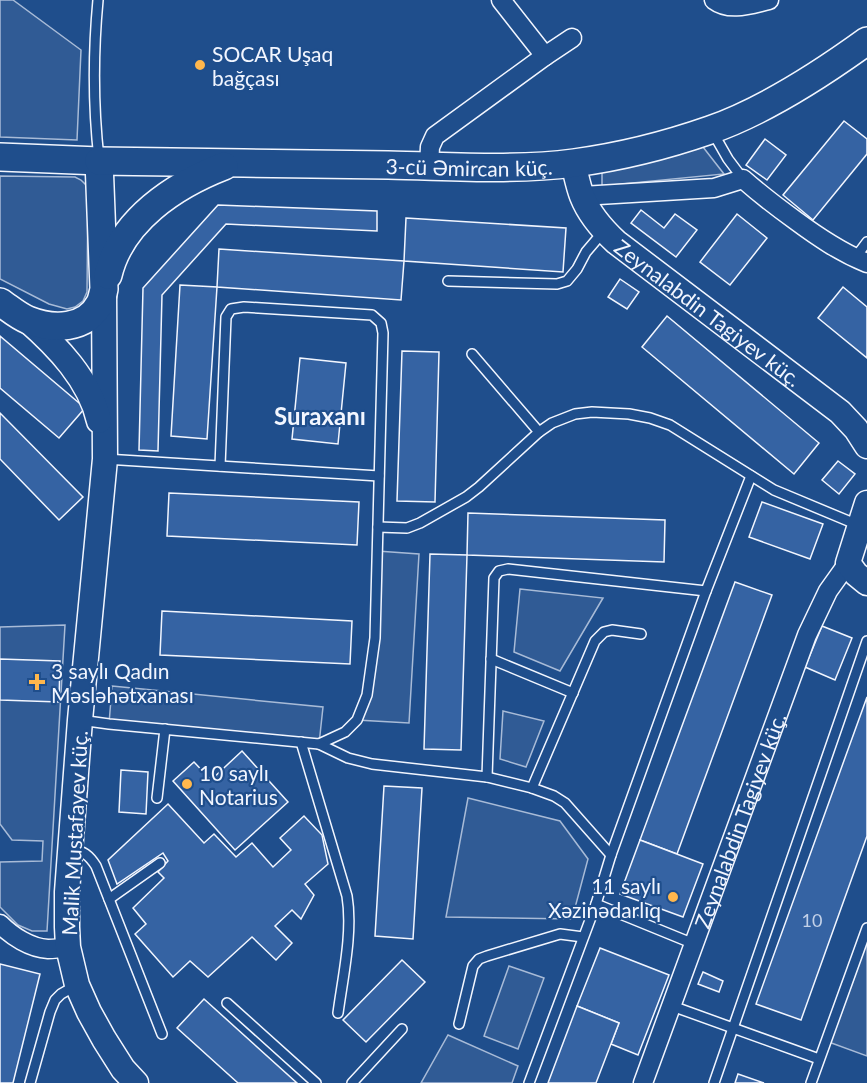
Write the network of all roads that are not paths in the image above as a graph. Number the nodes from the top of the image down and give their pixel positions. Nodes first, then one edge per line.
1 (98, 0) edge
2 (501, 0) edge
3 (714, 0) edge
4 (769, 0) edge
5 (572, 38) dead end
6 (867, 41) edge
7 (545, 56) junction
8 (711, 130) junction
9 (0, 157) edge
10 (99, 161) junction
11 (573, 163) junction
12 (231, 164) junction
13 (429, 166) junction
14 (743, 179) junction
15 (582, 196) junction
16 (604, 231) junction
17 (867, 242) edge
18 (861, 260) edge
19 (448, 280) dead end
20 (104, 289) junction
21 (0, 302) edge
22 (26, 319) junction
23 (472, 354) dead end
24 (539, 432) junction
25 (867, 446) edge
26 (105, 459) junction
27 (220, 466) junction
28 (380, 476) junction
29 (751, 476) junction
30 (867, 503) edge
31 (860, 526) junction
32 (378, 527) junction
33 (848, 563) junction
34 (867, 583) edge
35 (706, 591) junction
36 (641, 634) dead end
37 (867, 641) edge
38 (491, 659) junction
39 (573, 693) junction
40 (80, 720) junction
41 (165, 729) junction
42 (302, 742) junction
43 (319, 744) junction
44 (487, 777) junction
45 (532, 788) junction
46 (157, 798) dead end
47 (70, 848) junction
48 (611, 855) junction
49 (160, 863) dead end
50 (109, 899) junction
51 (596, 904) junction
52 (0, 924) edge
53 (867, 928) edge
54 (583, 937) junction
55 (694, 944) junction
56 (68, 947) junction
57 (77, 985) junction
58 (227, 1002) dead end
59 (672, 1006) junction
60 (338, 1012) dead end
61 (459, 1024) dead end
62 (733, 1028) junction
63 (402, 1029) dead end
64 (162, 1034) dead end
65 (819, 1059) junction
66 (30, 1083) edge
67 (136, 1083) edge
68 (316, 1083) edge
69 (352, 1083) edge
70 (529, 1083) edge
71 (643, 1083) edge
72 (714, 1083) edge
73 (811, 1083) edge

1 - 10 lane
2 - 7 street
3 - 4 street
5 - 7 street
6 - 8 main road, 3-cü Əmircan küç.
7 - 13 street
8 - 11 main road, 3-cü Əmircan küç.
8 - 14 lane
9 - 10 main road
10 - 12 main road
10 - 20 main road
11 - 13 main road, 3-cü Əmircan küç.
11 - 15 street, Zeynalabdin Tagiyev küç.
12 - 13 main road, 3-cü Əmircan küç.
12 - 20 main road, 3-cü Əmircan küç.
14 - 15 street
14 - 18 street
15 - 16 street, Zeynalabdin Tagiyev küç.
16 - 19 lane
16 - 25 street, Zeynalabdin Tagiyev küç.
17 - 18 lane
20 - 22 main road, 3-cü Əmircan küç.
20 - 26 street
21 - 22 main road, 3-cü Əmircan küç.
22 - 26 street
23 - 24 lane
24 - 29 lane
24 - 32 lane
26 - 27 lane
26 - 40 street, Malik Mustafayev küç.
27 - 28 lane
27 - 28 lane
28 - 32 lane
29 - 31 lane
29 - 35 lane
30 - 31 street, Zeynalabdin Tagiyev küç.
31 - 33 street, Zeynalabdin Tagiyev küç.
32 - 43 lane
33 - 34 street
33 - 55 street, Zeynalabdin Tagiyev küç.
35 - 38 lane
35 - 48 lane
36 - 39 lane
37 - 62 lane
38 - 39 lane
38 - 44 lane
39 - 45 lane
40 - 41 lane
40 - 47 street, Malik Mustafayev küç.
41 - 42 lane
41 - 46 lane
42 - 43 lane
42 - 60 lane
43 - 44 lane
44 - 45 lane
45 - 48 lane
47 - 50 lane
47 - 56 street, Malik Mustafayev küç.
48 - 51 lane
49 - 50 lane
50 - 64 lane
51 - 54 lane
51 - 55 lane
52 - 56 street
53 - 65 lane
54 - 61 lane
54 - 70 lane
55 - 59 street, Zeynalabdin Tagiyev küç.
56 - 57 street, Malik Mustafayev küç.
57 - 66 lane
57 - 67 street, Malik Mustafayev küç.
58 - 68 lane
59 - 62 lane
59 - 71 street, Zeynalabdin Tagiyev küç.
62 - 65 lane
62 - 72 lane
63 - 69 lane
65 - 73 lane

